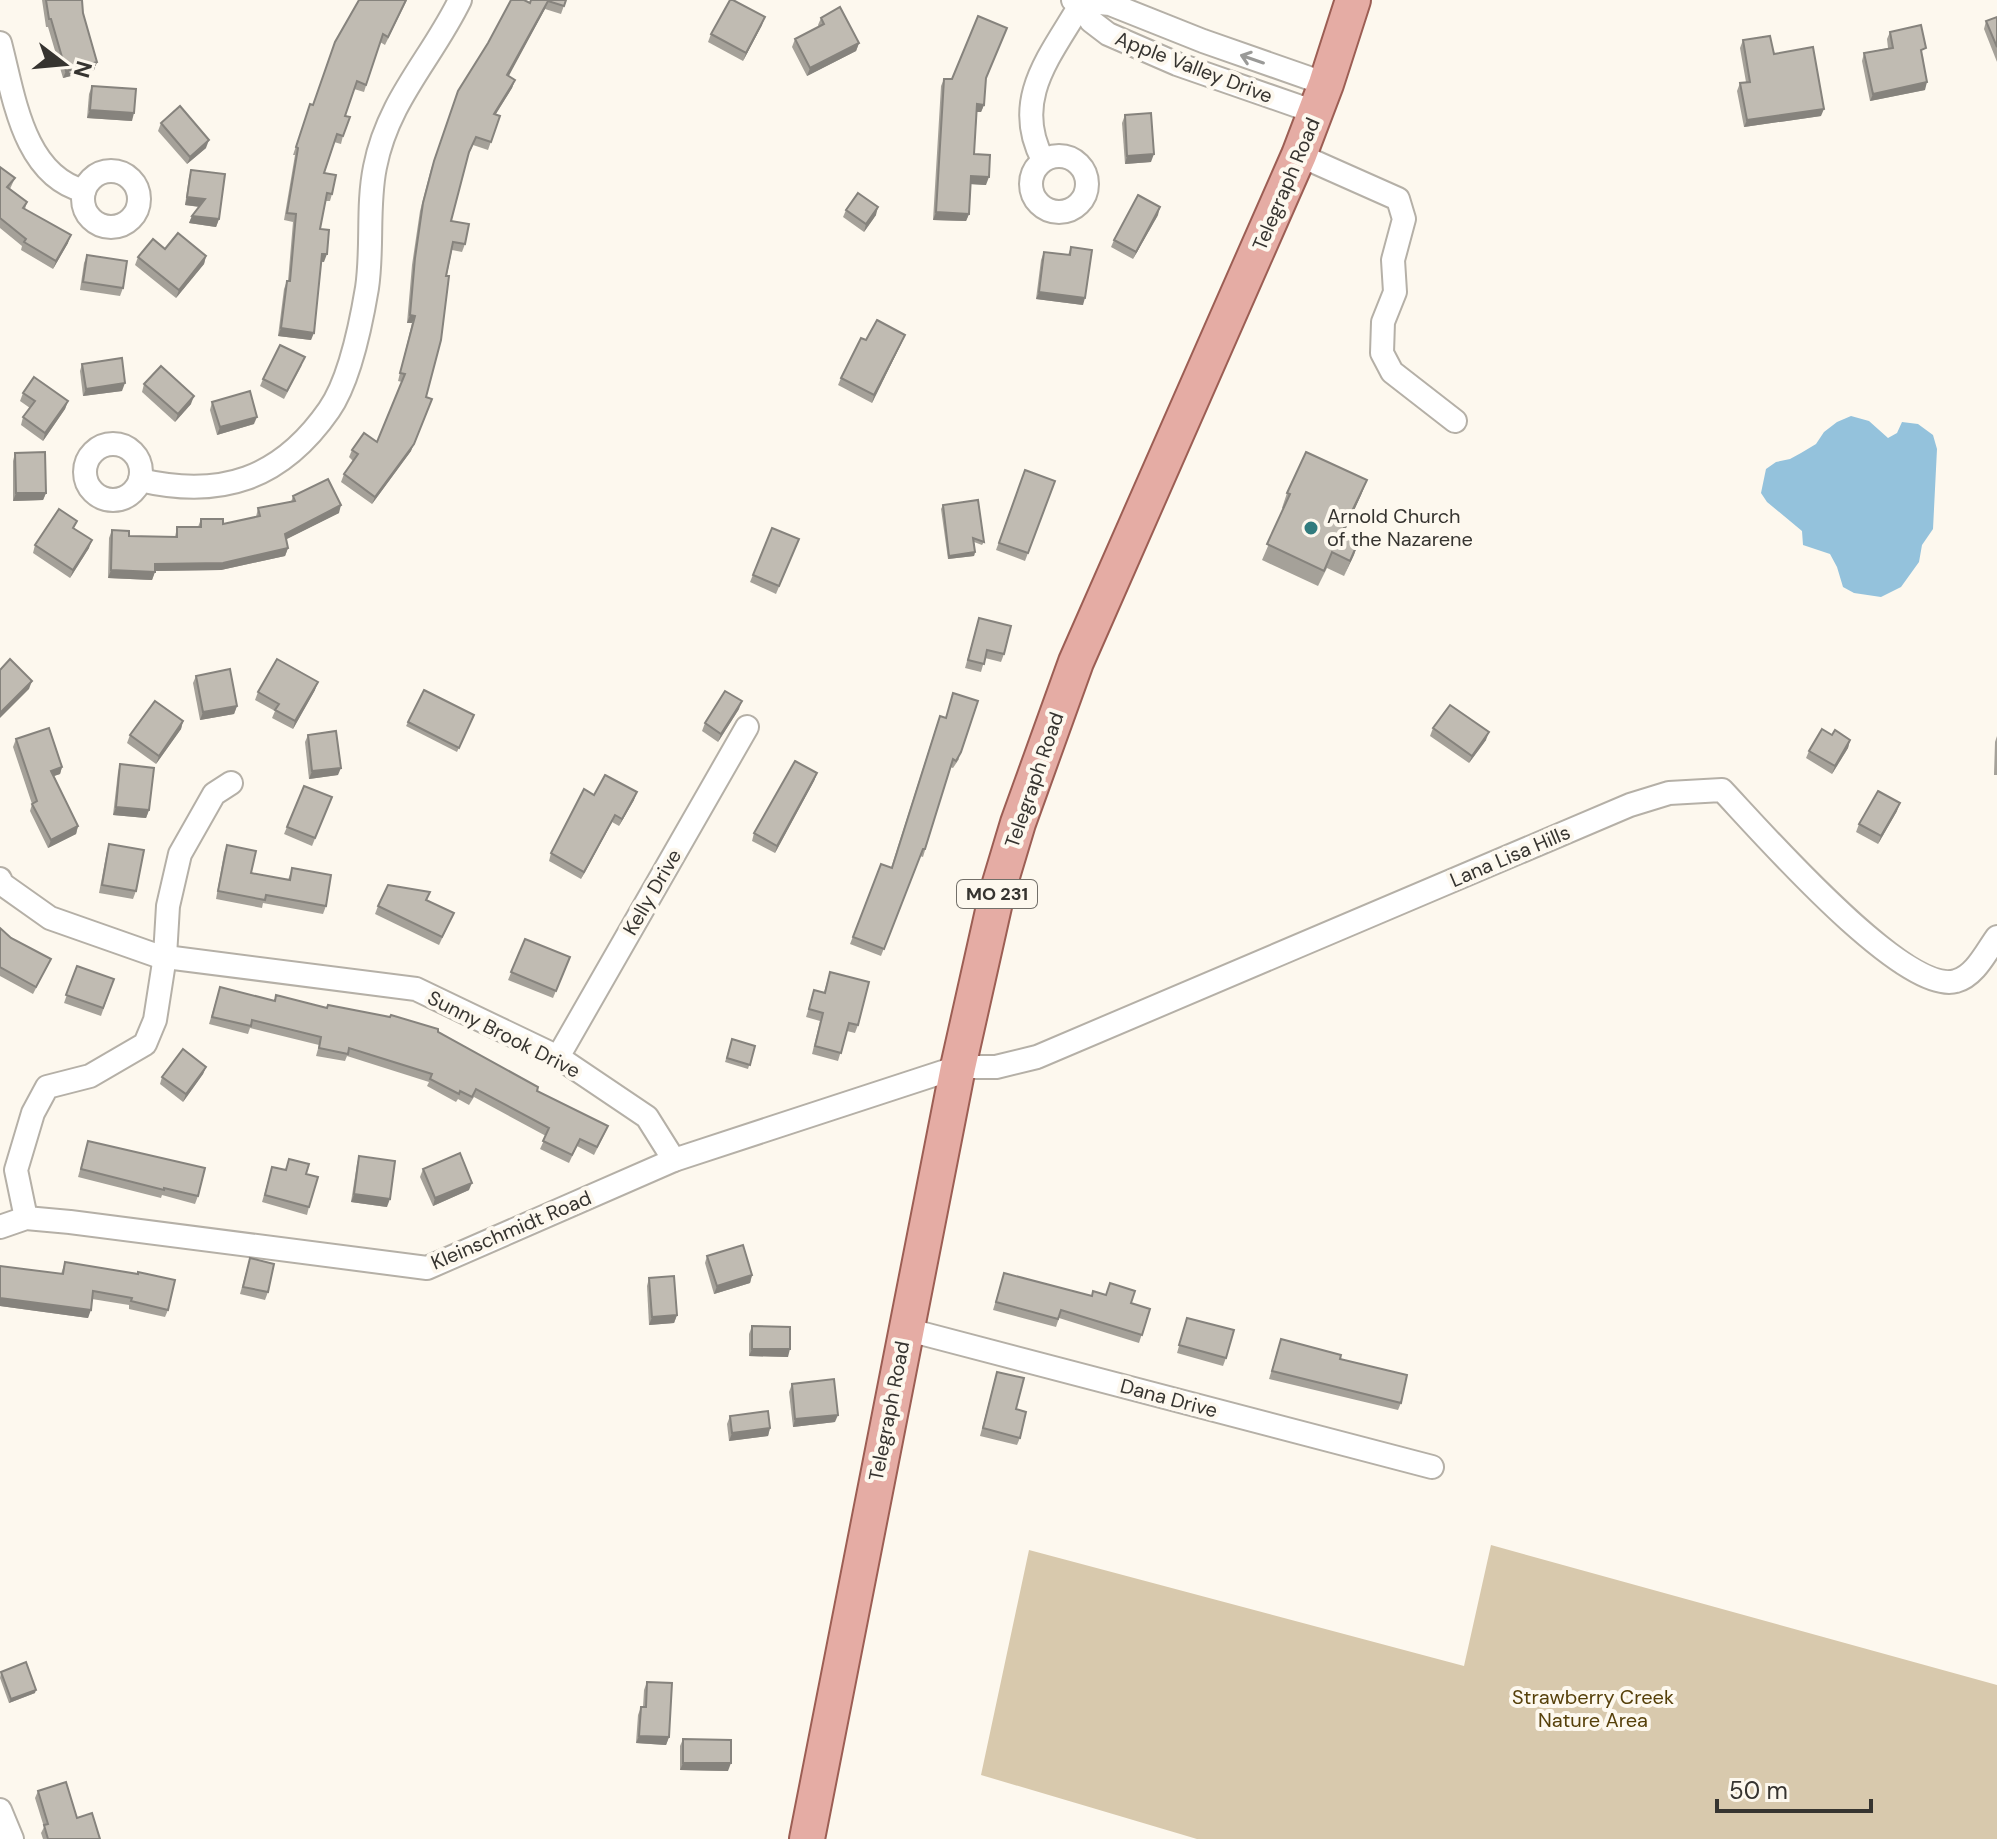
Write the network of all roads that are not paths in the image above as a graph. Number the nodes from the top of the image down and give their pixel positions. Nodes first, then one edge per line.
1 (460, 0) edge
2 (1353, 0) edge
3 (1080, 3) edge
4 (0, 43) edge
5 (1321, 98) junction
6 (1299, 155) junction
7 (1043, 160) dead end
8 (84, 191) dead end
9 (1455, 421) dead end
10 (140, 480) dead end
11 (747, 727) dead end
12 (231, 783) dead end
13 (0, 879) edge
14 (1997, 937) edge
15 (162, 956) junction
16 (558, 1057) junction
17 (958, 1067) junction
18 (674, 1160) junction
19 (26, 1218) junction
20 (0, 1227) edge
21 (905, 1329) junction
22 (1432, 1467) dead end
23 (0, 1810) edge
24 (12, 1839) edge
25 (807, 1839) edge

1 - 10 street
2 - 5 main road, Telegraph Road / MO 231
5 -> 3 street, Apple Valley Drive
3 - 5 street, Apple Valley Drive
3 - 7 street
4 - 8 street
5 - 6 main road, Telegraph Road / MO 231
6 - 9 street
6 - 17 main road, Telegraph Road / MO 231
11 - 16 street, Kelly Drive
12 - 15 street
13 - 15 street, Sunny Brook Drive
14 - 17 street, Lana Lisa Hills
15 - 16 street, Sunny Brook Drive
15 - 19 street
16 - 18 street, Sunny Brook Drive
17 - 18 street, Kleinschmidt Road
17 - 21 main road, Telegraph Road / MO 231
18 - 19 street, Kleinschmidt Road
19 - 20 street, Kleinschmidt Road
21 - 22 street, Dana Drive
21 - 25 main road, Telegraph Road / MO 231
23 - 24 street

